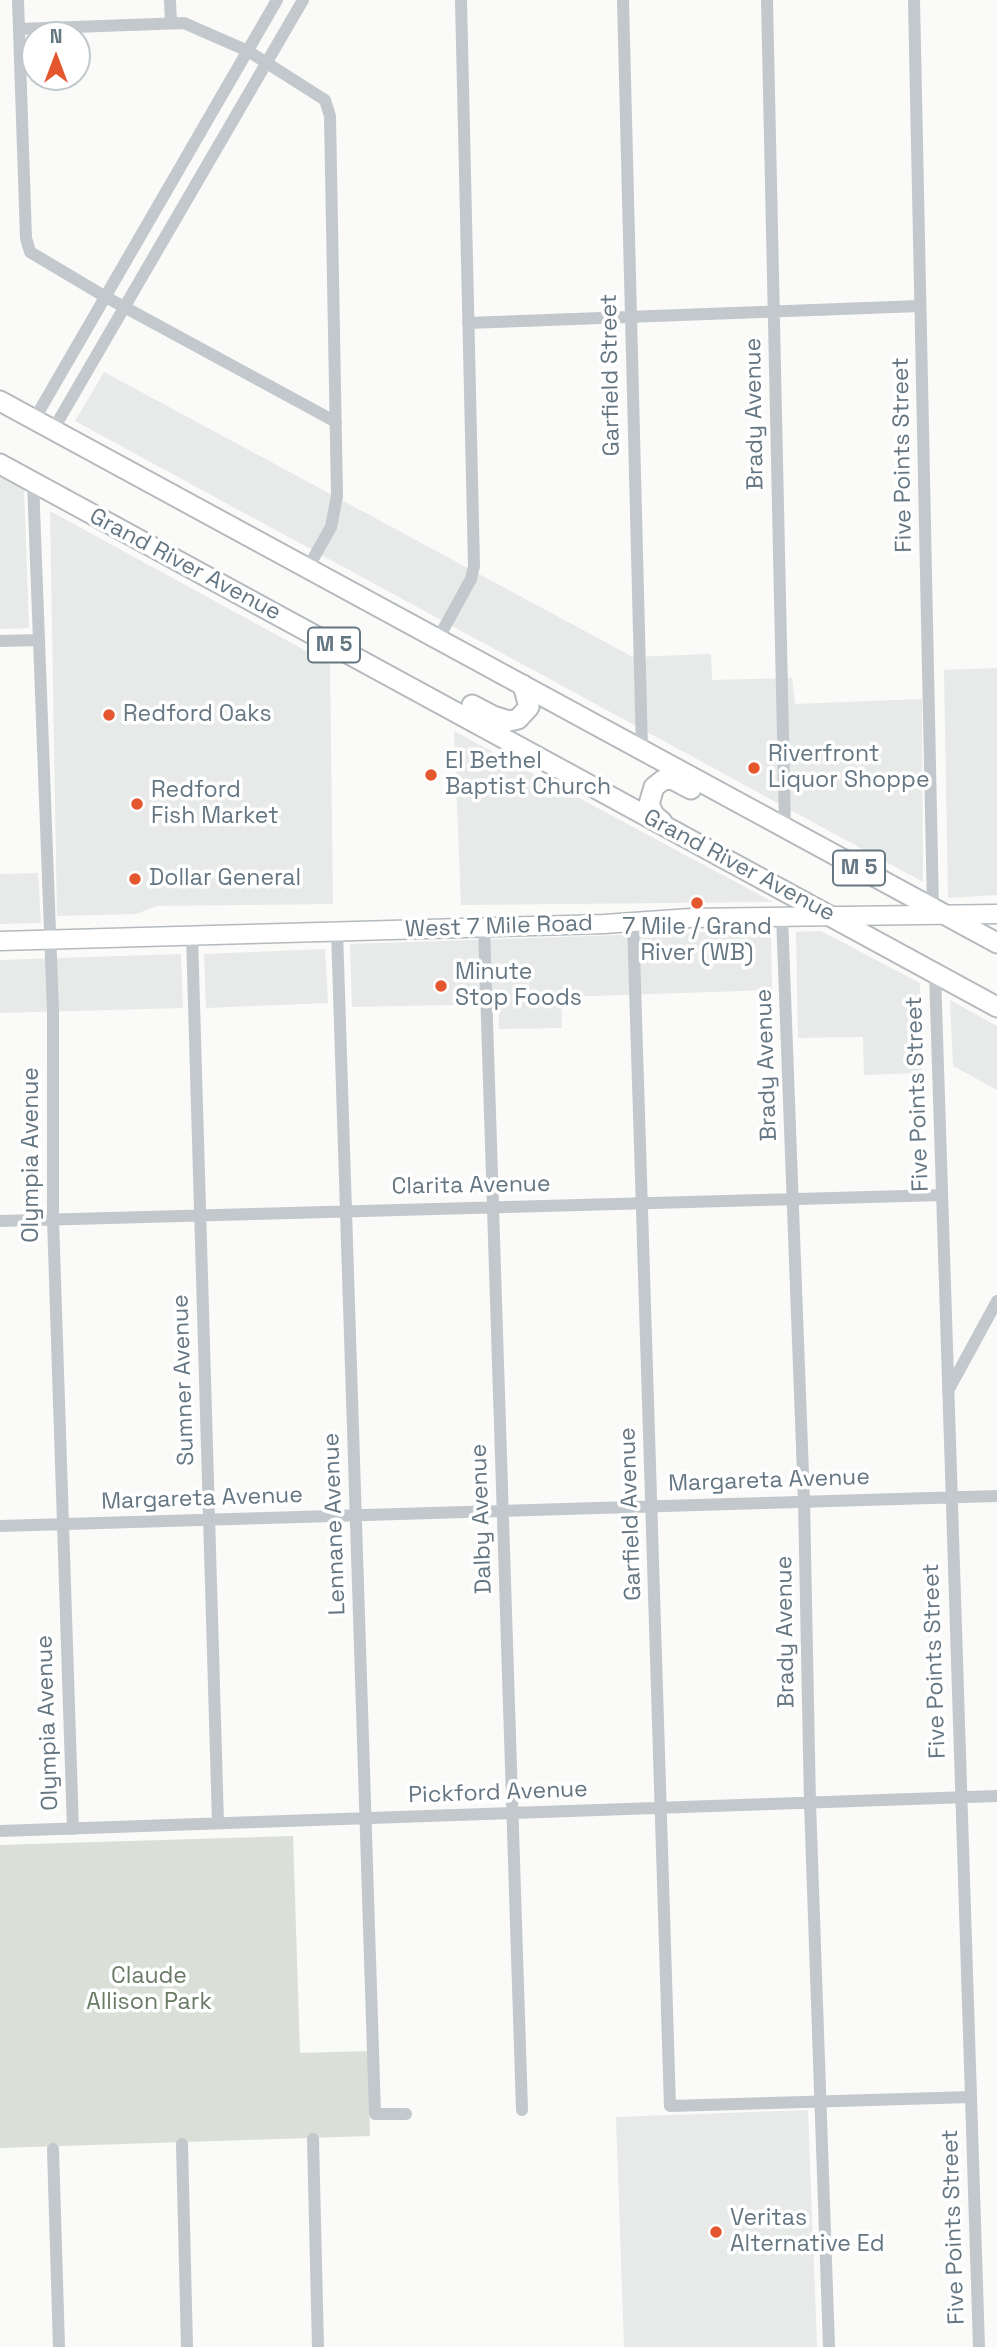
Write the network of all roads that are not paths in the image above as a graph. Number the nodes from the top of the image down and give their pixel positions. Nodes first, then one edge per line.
1 (18, 0) edge
2 (170, 0) edge
3 (277, 0) edge
4 (303, 0) edge
5 (461, 0) edge
6 (624, 0) edge
7 (767, 0) edge
8 (914, 0) edge
9 (171, 23) junction
10 (19, 29) junction
11 (248, 51) junction
12 (267, 63) junction
13 (104, 296) junction
14 (920, 306) junction
15 (125, 308) junction
16 (774, 312) junction
17 (631, 318) junction
18 (468, 323) junction
19 (0, 401) edge
20 (0, 414) edge
21 (34, 420) junction
22 (336, 422) junction
23 (53, 430) junction
24 (0, 464) edge
25 (148, 481) junction
26 (33, 482) junction
27 (309, 566) junction
28 (438, 639) junction
29 (0, 640) edge
30 (37, 640) junction
31 (356, 657) junction
32 (523, 685) junction
33 (642, 750) junction
34 (744, 806) junction
35 (667, 827) junction
36 (785, 828) junction
37 (940, 912) junction
38 (997, 914) edge
39 (782, 915) junction
40 (831, 915) junction
41 (633, 922) junction
42 (484, 927) junction
43 (337, 931) junction
44 (192, 936) junction
45 (49, 940) junction
46 (0, 941) edge
47 (997, 943) edge
48 (935, 973) junction
49 (997, 1007) edge
50 (942, 1195) junction
51 (794, 1200) junction
52 (642, 1203) junction
53 (493, 1207) junction
54 (345, 1210) junction
55 (200, 1216) junction
56 (53, 1219) junction
57 (0, 1221) edge
58 (997, 1301) edge
59 (947, 1391) junction
60 (997, 1496) edge
61 (951, 1498) junction
62 (804, 1501) junction
63 (651, 1506) junction
64 (502, 1510) junction
65 (355, 1516) junction
66 (209, 1520) junction
67 (63, 1525) junction
68 (0, 1527) edge
69 (997, 1796) edge
70 (961, 1798) junction
71 (810, 1803) junction
72 (661, 1808) junction
73 (514, 1813) junction
74 (367, 1818) junction
75 (218, 1823) junction
76 (73, 1829) junction
77 (0, 1831) edge
78 (971, 2097) junction
79 (820, 2102) junction
80 (522, 2110) dead end
81 (406, 2114) dead end
82 (313, 2139) dead end
83 (182, 2144) dead end
84 (53, 2149) dead end
85 (59, 2347) edge
86 (187, 2347) edge
87 (318, 2347) edge
88 (829, 2347) edge
89 (979, 2347) edge

1 - 10 street
2 - 9 street
3 - 11 street
4 - 12 street
5 - 18 street
6 - 17 street, Garfield Street
7 - 16 street, Brady Avenue
8 - 14 street, Five Points Street
9 - 10 street
9 - 11 street
10 - 13 street
11 - 12 street
11 - 13 street
12 - 15 street
12 - 22 street
13 - 15 street
13 - 21 street
14 - 16 street
14 - 37 street, Five Points Street
15 - 22 street
15 - 23 street
16 - 17 street
16 - 36 street, Brady Avenue
17 - 18 street
17 - 33 street, Garfield Street
18 - 28 street
19 - 21 main road, M 5
20 - 25 main road
21 - 23 main road, M 5
22 - 27 street
23 - 25 main road, M 5
24 - 26 main road, Grand River Avenue / M 5
25 - 27 main road, M 5
26 - 30 street, Olympia Avenue
26 - 31 main road, Grand River Avenue / M 5
27 - 28 main road, M 5
28 - 32 main road, M 5
29 - 30 street
30 - 45 street, Olympia Avenue
31 - 32 main road
31 - 35 main road, Grand River Avenue / M 5
32 - 33 main road, M 5
33 - 34 main road, M 5
34 - 35 main road
34 - 36 main road, M 5
35 - 40 main road, Grand River Avenue / M 5
36 - 37 main road, M 5
37 - 38 main road, West 7 Mile Road
37 - 40 main road, West 7 Mile Road
37 - 47 main road, M 5
39 - 40 main road, West 7 Mile Road
39 - 41 main road, West 7 Mile Road
39 - 51 street, Brady Avenue
40 - 48 main road, Grand River Avenue / M 5
41 - 42 main road, West 7 Mile Road
41 - 52 street, Garfield Avenue
42 - 43 main road, West 7 Mile Road
42 - 53 street, Dalby Avenue
43 - 44 main road, West 7 Mile Road
43 - 54 street, Lennane Avenue
44 - 45 main road, West 7 Mile Road
44 - 55 street, Sumner Avenue
45 - 46 main road, West 7 Mile Road
45 - 56 street, Olympia Avenue
48 - 49 main road, Grand River Avenue / M 5
48 - 50 street, Five Points Street
50 - 51 street, Clarita Avenue
50 - 59 street, Five Points Street
51 - 52 street, Clarita Avenue
51 - 62 street, Brady Avenue
52 - 53 street, Clarita Avenue
52 - 63 street, Garfield Avenue
53 - 54 street, Clarita Avenue
53 - 64 street, Dalby Avenue
54 - 55 street, Clarita Avenue
54 - 65 street, Lennane Avenue
55 - 56 street, Clarita Avenue
55 - 66 street, Sumner Avenue
56 - 57 street, Clarita Avenue
56 - 67 street, Olympia Avenue
58 - 59 street
59 - 61 street, Five Points Street
60 - 61 street, Margareta Avenue
61 - 62 street, Margareta Avenue
61 - 70 street, Five Points Street
62 - 63 street, Margareta Avenue
62 - 71 street, Brady Avenue
63 - 64 street, Margareta Avenue
63 - 72 street, Garfield Avenue
64 - 65 street, Margareta Avenue
64 - 73 street, Dalby Avenue
65 - 66 street, Margareta Avenue
65 - 74 street, Lennane Avenue
66 - 67 street, Margareta Avenue
66 - 75 street, Sumner Avenue
67 - 68 street, Margareta Avenue
67 - 76 street, Olympia Avenue
69 - 70 street, Pickford Avenue
70 - 71 street, Pickford Avenue
70 - 78 street, Five Points Street
71 - 72 street, Pickford Avenue
71 - 79 street, Brady Avenue
72 - 73 street, Pickford Avenue
72 - 79 street, Garfield Avenue
73 - 74 street, Pickford Avenue
73 - 80 street, Dalby Avenue
74 - 75 street, Pickford Avenue
74 - 81 street, Lennane Avenue
75 - 76 street, Pickford Avenue
76 - 77 street, Pickford Avenue
78 - 79 street
78 - 89 street, Five Points Street
79 - 88 street, Brady Avenue
82 - 87 street
83 - 86 street
84 - 85 street

